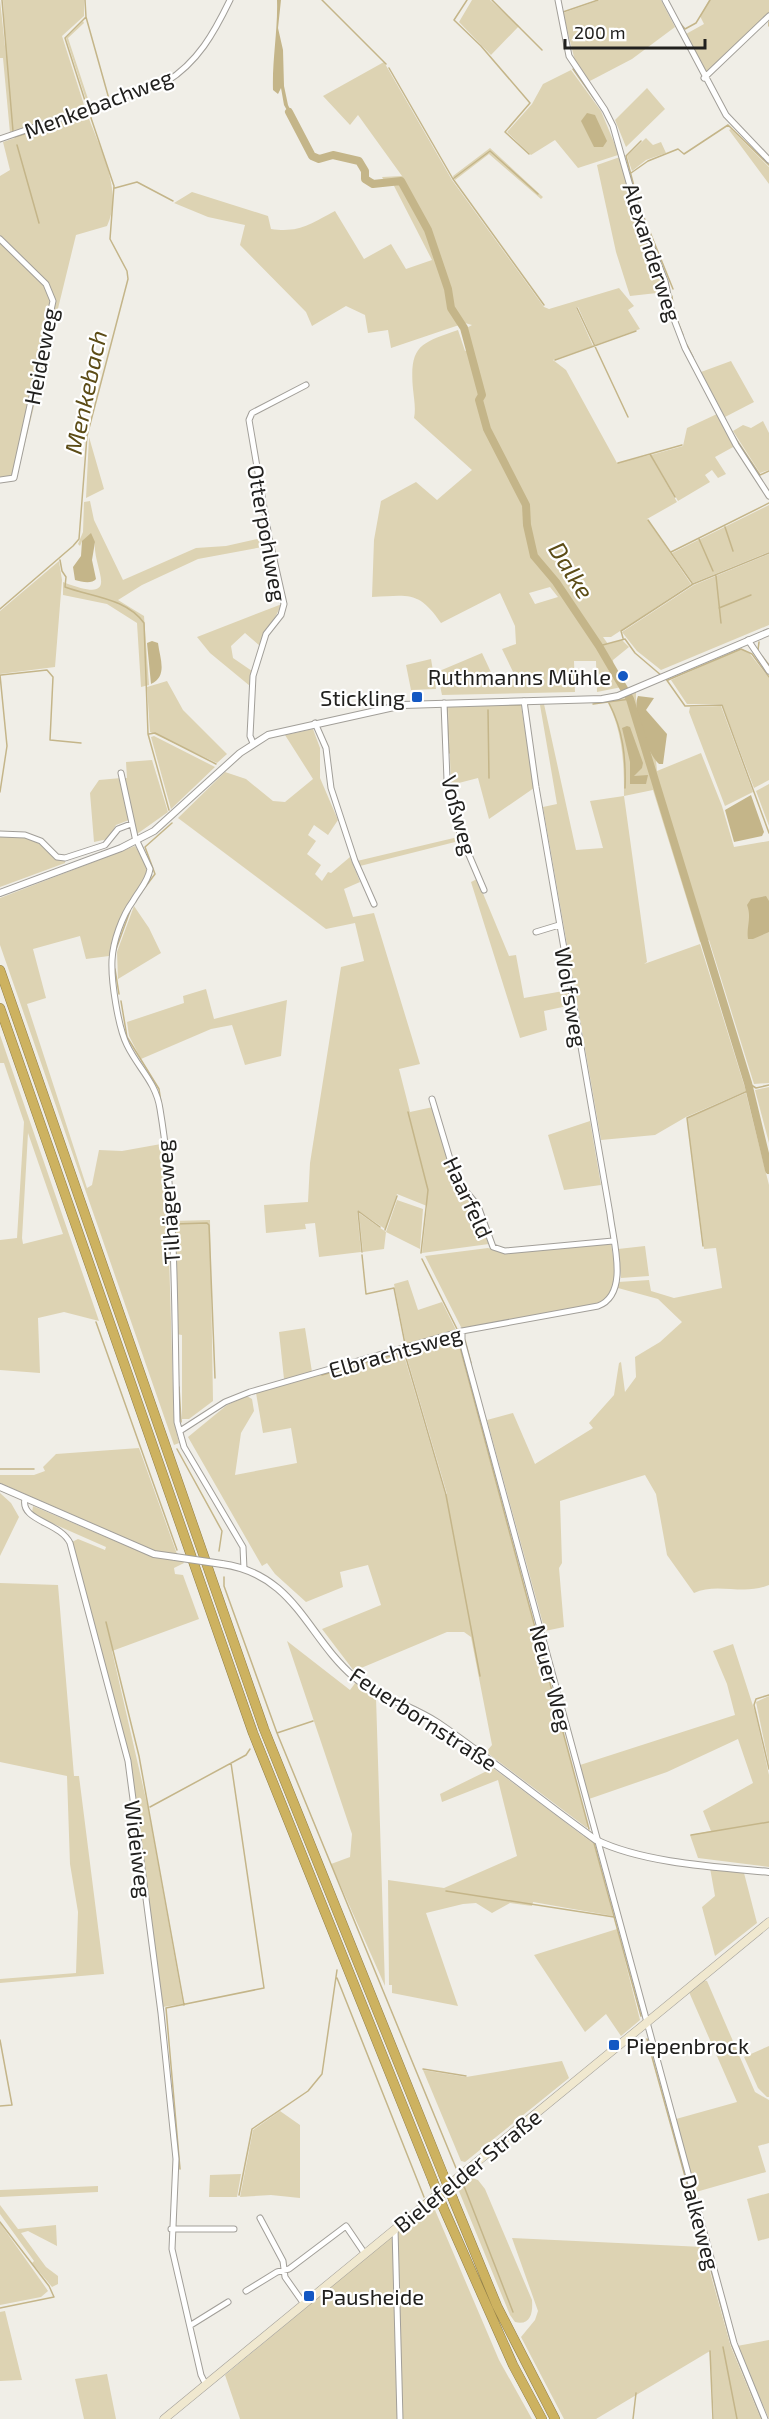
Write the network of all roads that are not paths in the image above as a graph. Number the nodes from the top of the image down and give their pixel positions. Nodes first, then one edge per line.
1 (231, 0) edge
2 (558, 0) edge
3 (665, 0) edge
4 (769, 16) edge
5 (704, 78) junction
6 (0, 139) edge
7 (769, 160) edge
8 (0, 239) edge
9 (306, 385) dead end
10 (0, 480) edge
11 (769, 496) edge
12 (769, 632) edge
13 (748, 640) junction
14 (769, 671) edge
15 (524, 701) junction
16 (444, 703) junction
17 (315, 723) junction
18 (253, 743) junction
19 (121, 773) dead end
20 (131, 824) junction
21 (0, 834) edge
22 (137, 841) junction
23 (484, 890) dead end
24 (0, 893) edge
25 (374, 904) dead end
26 (559, 925) junction
27 (536, 932) dead end
28 (0, 970) edge
29 (0, 1008) edge
30 (432, 1099) dead end
31 (613, 1241) junction
32 (615, 1292) joint
33 (462, 1332) junction
34 (180, 1431) junction
35 (0, 1487) edge
36 (25, 1499) junction
37 (244, 1569) junction
38 (596, 1840) junction
39 (769, 1872) edge
40 (769, 1922) edge
41 (646, 2023) junction
42 (260, 2218) dead end
43 (171, 2229) junction
44 (234, 2229) dead end
45 (395, 2229) junction
46 (365, 2254) junction
47 (283, 2270) junction
48 (246, 2291) dead end
49 (228, 2302) dead end
50 (304, 2304) junction
51 (191, 2325) junction
52 (206, 2385) junction
53 (164, 2419) edge
54 (400, 2419) edge
55 (542, 2419) edge
56 (555, 2419) edge
57 (765, 2419) edge

1 - 6 street, Menkebachweg
2 - 11 street, Alexanderweg
3 - 5 street
4 - 5 street
5 - 7 street
8 - 10 street, Heideweg
9 - 18 street, Otterpohlweg
12 - 13 street
13 - 14 street
13 - 15 street
15 - 16 street
15 - 26 street, Wolfsweg
16 - 17 street
16 - 23 street, Voßweg
17 - 18 street
17 - 25 street
18 - 22 street
19 - 20 street
20 - 21 street
20 - 22 street
22 - 24 street
22 - 34 street, Tilhägerweg
26 - 27 street
26 - 31 street, Wolfsweg
28 - 56 highway, bridge
29 - 55 highway, bridge
30 - 31 street, Haarfeld
31 - 32 street, Wolfsweg
32 - 33 street, Elbrachtsweg
33 - 34 street, Elbrachtsweg
33 - 38 street, Neuer Weg
34 - 37 street, Tilhägerweg
35 - 36 street, Feuerbornstraße
36 - 37 street, Feuerbornstraße, bridge
36 - 43 street, Wideiweg
37 - 38 street, Feuerbornstraße
38 - 39 street, Feuerbornstraße
38 - 41 street, Neuer Weg
40 - 41 main road, Bielefelder Straße
41 - 45 main road, Bielefelder Straße
41 - 57 street, Dalkeweg
42 - 47 street
43 - 44 street
43 - 51 street, Wideiweg
45 - 46 main road, Bielefelder Straße
45 - 54 street
46 - 47 street
46 - 50 main road, Bielefelder Straße
47 - 48 street
47 - 50 street
49 - 51 street
50 - 52 main road, Bielefelder Straße
51 - 52 street, Wideiweg
52 - 53 main road, Bielefelder Straße

